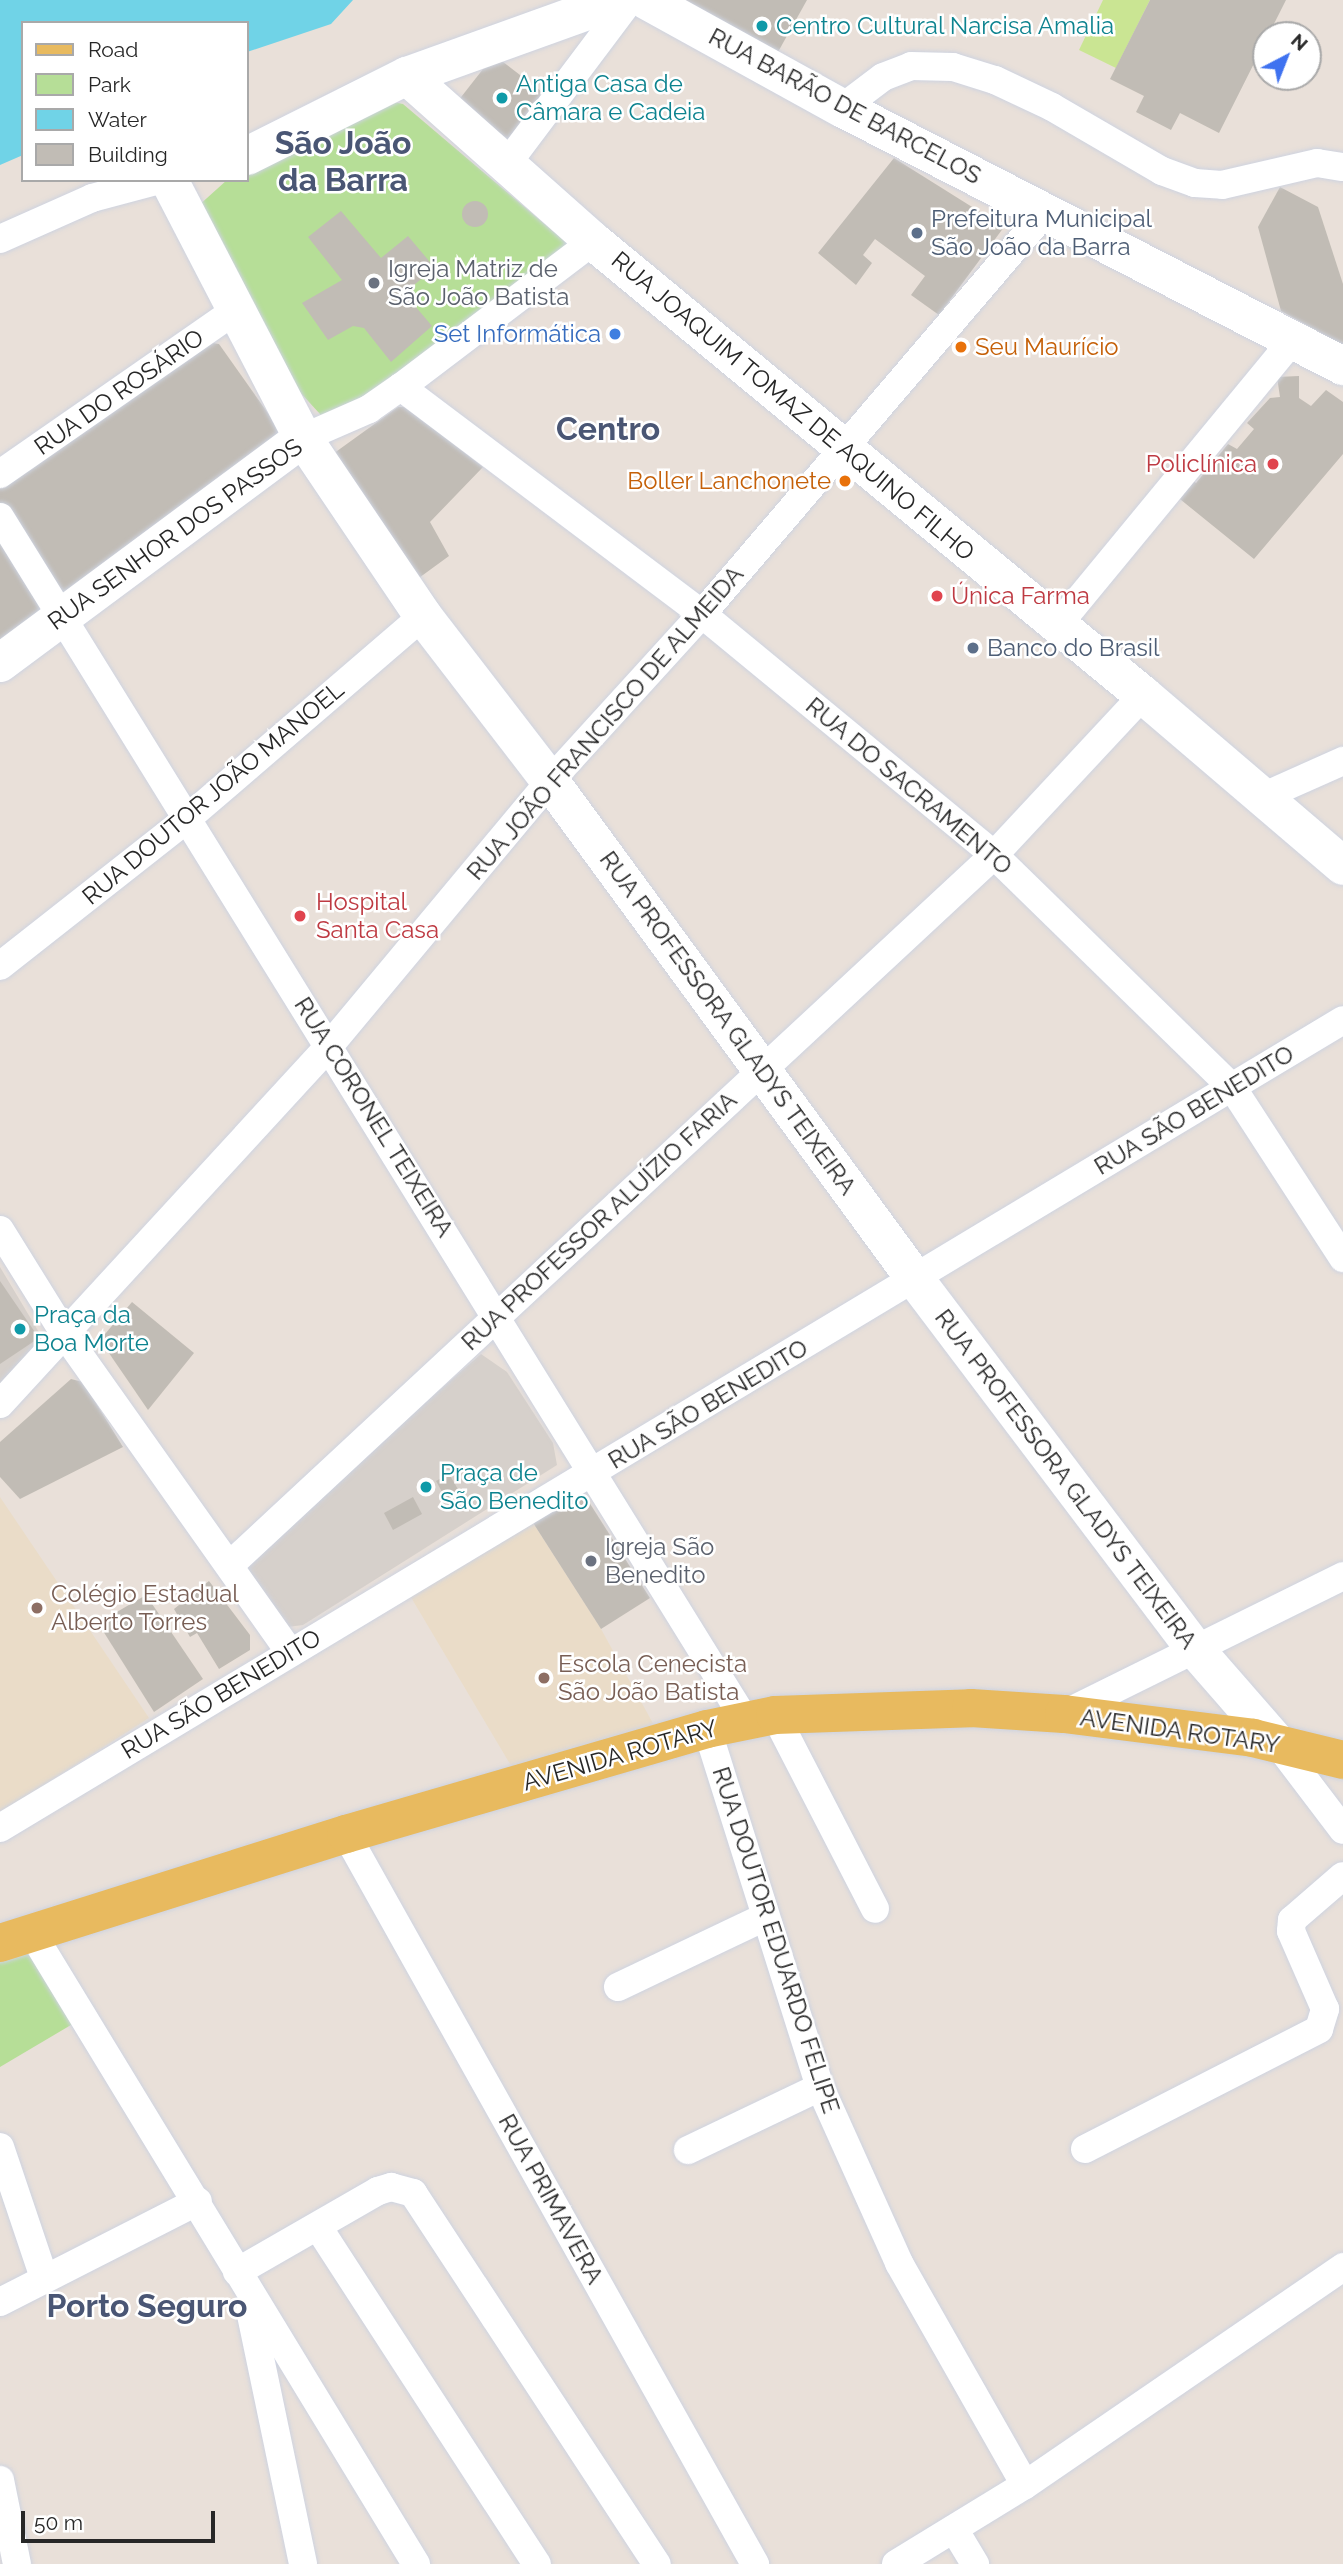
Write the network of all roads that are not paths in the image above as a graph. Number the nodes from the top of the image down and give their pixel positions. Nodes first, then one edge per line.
1 (618, 0) edge
2 (631, 0) edge
3 (646, 0) edge
4 (407, 76) junction
5 (842, 107) junction
6 (248, 156) edge
7 (506, 165) junction
8 (1343, 167) edge
9 (152, 182) edge
10 (170, 182) edge
11 (1047, 210) junction
12 (0, 239) edge
13 (593, 241) junction
14 (237, 309) junction
15 (1294, 338) junction
16 (1343, 366) edge
17 (401, 387) junction
18 (303, 438) junction
19 (843, 447) junction
20 (0, 474) edge
21 (0, 517) edge
22 (702, 614) junction
23 (63, 617) junction
24 (423, 617) junction
25 (1058, 626) junction
26 (0, 663) edge
27 (1143, 695) junction
28 (1343, 761) edge
29 (550, 781) junction
30 (1262, 797) junction
31 (188, 818) junction
32 (994, 855) junction
33 (1343, 866) edge
34 (0, 966) edge
35 (1343, 1020) edge
36 (330, 1045) junction
37 (763, 1069) junction
38 (1232, 1087) junction
39 (0, 1230) edge
40 (1343, 1258) edge
41 (915, 1279) junction
42 (497, 1317) junction
43 (66, 1336) junction
44 (0, 1404) edge
45 (591, 1474) junction
46 (230, 1565) junction
47 (1343, 1576) edge
48 (1195, 1649) junction
49 (290, 1652) junction
50 (1063, 1714) junction
51 (760, 1718) junction
52 (707, 1729) junction
53 (1277, 1743) junction
54 (1343, 1760) edge
55 (0, 1828) edge
56 (1343, 1830) edge
57 (346, 1834) junction
58 (1343, 1876) edge
59 (876, 1909) dead end
60 (765, 1917) junction
61 (16, 1938) edge
62 (618, 1987) dead end
63 (820, 2087) junction
64 (0, 2147) edge
65 (1085, 2149) dead end
66 (688, 2150) dead end
67 (198, 2201) junction
68 (318, 2227) junction
69 (1343, 2267) edge
70 (44, 2278) junction
71 (242, 2281) junction
72 (0, 2302) edge
73 (0, 2480) edge
74 (1025, 2485) junction
75 (954, 2529) junction
76 (17, 2564) edge
77 (303, 2564) edge
78 (416, 2564) edge
79 (537, 2564) edge
80 (657, 2564) edge
81 (755, 2564) edge
82 (896, 2564) edge
83 (975, 2564) edge

1 - 4 main road
2 - 7 street
3 - 5 main road, RUA BARÃO DE BARCELOS
4 - 6 main road
4 - 7 main road, RUA JOAQUIM TOMAZ DE AQUINO FILHO
5 - 8 street
5 - 11 main road, RUA BARÃO DE BARCELOS
7 - 13 main road, RUA JOAQUIM TOMAZ DE AQUINO FILHO
9 - 12 street
10 - 14 main road, RUA PROFESSORA GLADYS TEIXEIRA
11 - 15 main road, RUA BARÃO DE BARCELOS
11 - 19 street, RUA JOÃO FRANCISCO DE ALMEIDA
13 - 17 street, RUA SENHOR DOS PASSOS
13 - 19 main road, RUA JOAQUIM TOMAZ DE AQUINO FILHO
14 - 18 main road, RUA PROFESSORA GLADYS TEIXEIRA
14 - 20 street, RUA DO ROSÁRIO
15 - 16 main road, RUA BARÃO DE BARCELOS
15 - 25 street
17 - 18 street, RUA SENHOR DOS PASSOS
17 - 22 street, RUA DO SACRAMENTO
18 - 23 main road, RUA SENHOR DOS PASSOS
18 - 24 main road, RUA PROFESSORA GLADYS TEIXEIRA
19 - 22 street, RUA JOÃO FRANCISCO DE ALMEIDA
19 - 25 main road, RUA JOAQUIM TOMAZ DE AQUINO FILHO
21 - 23 street, RUA CORONEL TEIXEIRA
22 - 29 street, RUA JOÃO FRANCISCO DE ALMEIDA
22 - 32 street, RUA DO SACRAMENTO
23 - 26 main road, RUA SENHOR DOS PASSOS
23 - 31 street, RUA CORONEL TEIXEIRA
24 - 29 main road, RUA PROFESSORA GLADYS TEIXEIRA
24 - 31 street, RUA DOUTOR JOÃO MANOEL
25 - 27 main road, RUA JOAQUIM TOMAZ DE AQUINO FILHO
27 - 30 main road, RUA JOAQUIM TOMAZ DE AQUINO FILHO
27 - 32 street, RUA PROFESSOR ALUÍZIO FARIA
28 - 30 street
29 - 36 street, RUA JOÃO FRANCISCO DE ALMEIDA
29 - 37 main road, RUA PROFESSORA GLADYS TEIXEIRA
30 - 33 main road, RUA JOAQUIM TOMAZ DE AQUINO FILHO
31 - 34 street, RUA DOUTOR JOÃO MANOEL
31 - 36 street, RUA CORONEL TEIXEIRA
32 - 37 street, RUA PROFESSOR ALUÍZIO FARIA
32 - 38 street, RUA DO SACRAMENTO
35 - 38 street, RUA SÃO BENEDITO
36 - 42 street, RUA CORONEL TEIXEIRA
36 - 43 street, RUA JOÃO FRANCISCO DE ALMEIDA
37 - 41 main road, RUA PROFESSORA GLADYS TEIXEIRA
37 - 42 street, RUA PROFESSOR ALUÍZIO FARIA
38 - 40 street, RUA DO SACRAMENTO
38 - 41 street, RUA SÃO BENEDITO
39 - 43 street
41 - 45 street, RUA SÃO BENEDITO
41 - 48 main road, RUA PROFESSORA GLADYS TEIXEIRA
42 - 45 street, RUA CORONEL TEIXEIRA
42 - 46 street, RUA PROFESSOR ALUÍZIO FARIA
43 - 44 street, RUA JOÃO FRANCISCO DE ALMEIDA
43 - 46 street
45 - 49 street, RUA SÃO BENEDITO
45 - 51 street, RUA CORONEL TEIXEIRA
46 - 49 street
47 - 48 street
48 - 50 street
48 - 53 main road, RUA PROFESSORA GLADYS TEIXEIRA
49 - 55 street, RUA SÃO BENEDITO
50 - 51 main road, AVENIDA ROTARY
50 - 53 main road, AVENIDA ROTARY
51 - 52 main road, AVENIDA ROTARY
51 - 59 street, RUA CORONEL TEIXEIRA
52 - 57 main road, AVENIDA ROTARY
52 - 60 street, RUA DOUTOR EDUARDO FELIPE
53 - 54 main road, AVENIDA ROTARY
53 - 56 street, RUA PROFESSORA GLADYS TEIXEIRA
57 - 61 main road, AVENIDA ROTARY
57 - 81 street, RUA PRIMAVERA
58 - 65 street
60 - 62 street
60 - 63 street, RUA DOUTOR EDUARDO FELIPE
61 - 67 street
63 - 66 street
63 - 74 street, RUA DOUTOR EDUARDO FELIPE
64 - 70 street
67 - 70 street
67 - 71 street
68 - 71 street
68 - 79 street
68 - 80 street
69 - 74 street
70 - 72 street
71 - 77 street
71 - 78 street
73 - 76 street
74 - 75 street
75 - 82 street
75 - 83 street

